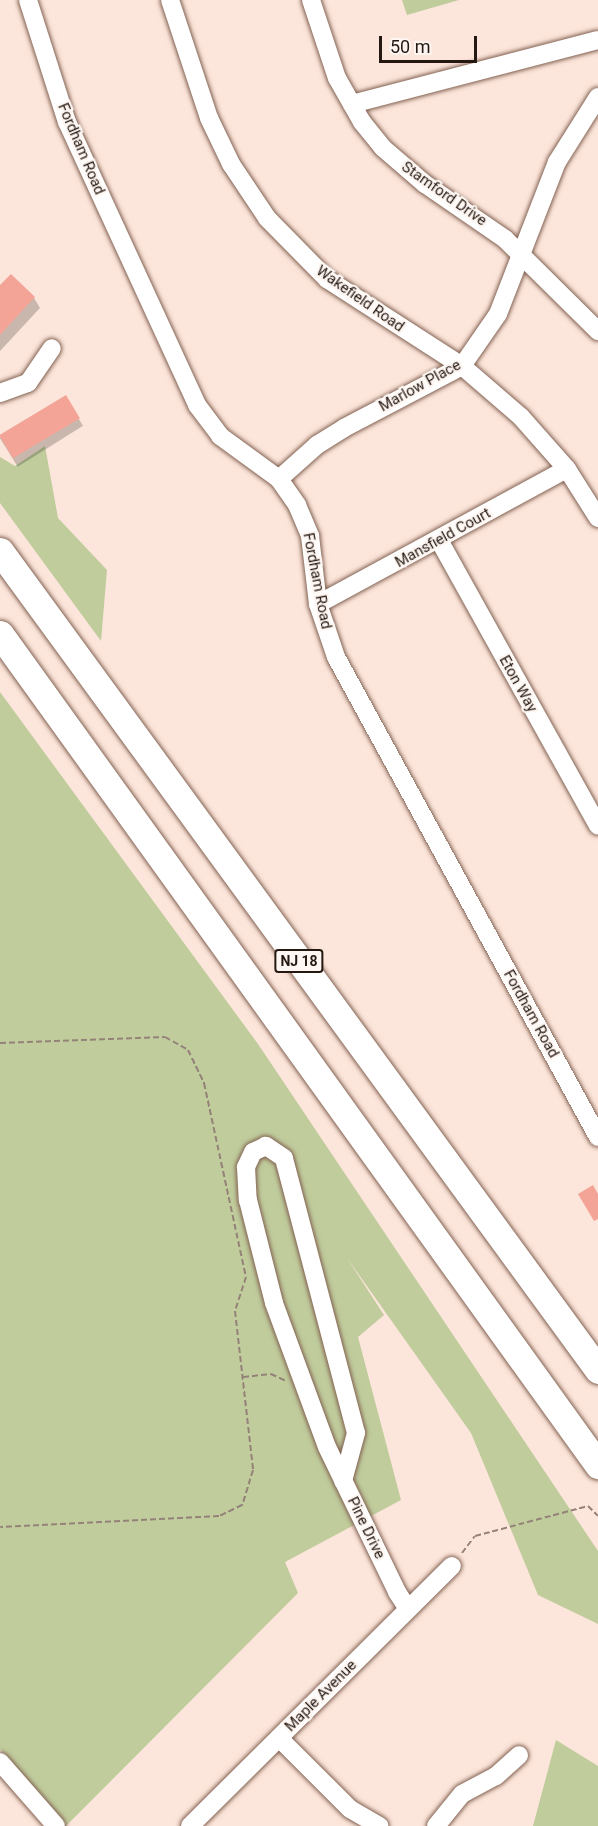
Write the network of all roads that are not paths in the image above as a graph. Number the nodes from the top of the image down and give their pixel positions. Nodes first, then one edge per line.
1 (28, 0) edge
2 (170, 0) edge
3 (311, 0) edge
4 (598, 40) edge
5 (598, 97) edge
6 (352, 104) junction
7 (523, 257) junction
8 (598, 331) edge
9 (52, 348) dead end
10 (462, 366) junction
11 (0, 393) edge
12 (567, 469) junction
13 (279, 479) junction
14 (598, 518) edge
15 (439, 540) junction
16 (0, 551) edge
17 (318, 604) junction
18 (0, 634) edge
19 (598, 826) edge
20 (598, 1137) edge
21 (598, 1370) edge
22 (598, 1466) edge
23 (344, 1481) junction
24 (452, 1566) road end
25 (408, 1609) junction
26 (279, 1738) junction
27 (519, 1755) dead end
28 (0, 1762) edge
29 (56, 1826) edge
30 (190, 1826) edge
31 (380, 1826) edge
32 (436, 1826) edge

1 - 13 street, Fordham Road
2 - 10 street, Wakefield Road
3 - 6 street, Stamford Drive
4 - 6 street
5 - 7 street, Marlow Place
6 - 7 street, Stamford Drive
7 - 8 street, Stamford Drive
7 - 10 street, Marlow Place
9 - 11 street
10 - 12 street, Wakefield Road
10 - 13 street, Marlow Place
12 - 14 street, Wakefield Road
12 - 15 street, Mansfield Court
13 - 17 street, Fordham Road
15 - 17 street, Mansfield Court
15 - 19 street, Eton Way
16 - 21 highway, NJ 18
17 - 20 street, Fordham Road
18 - 22 highway
23 - 23 street, Pine Drive
23 - 25 street, Pine Drive
24 - 25 street, Maple Avenue
25 - 26 street, Maple Avenue
26 - 30 street, Maple Avenue
26 - 31 street
27 - 32 street
28 - 29 street

